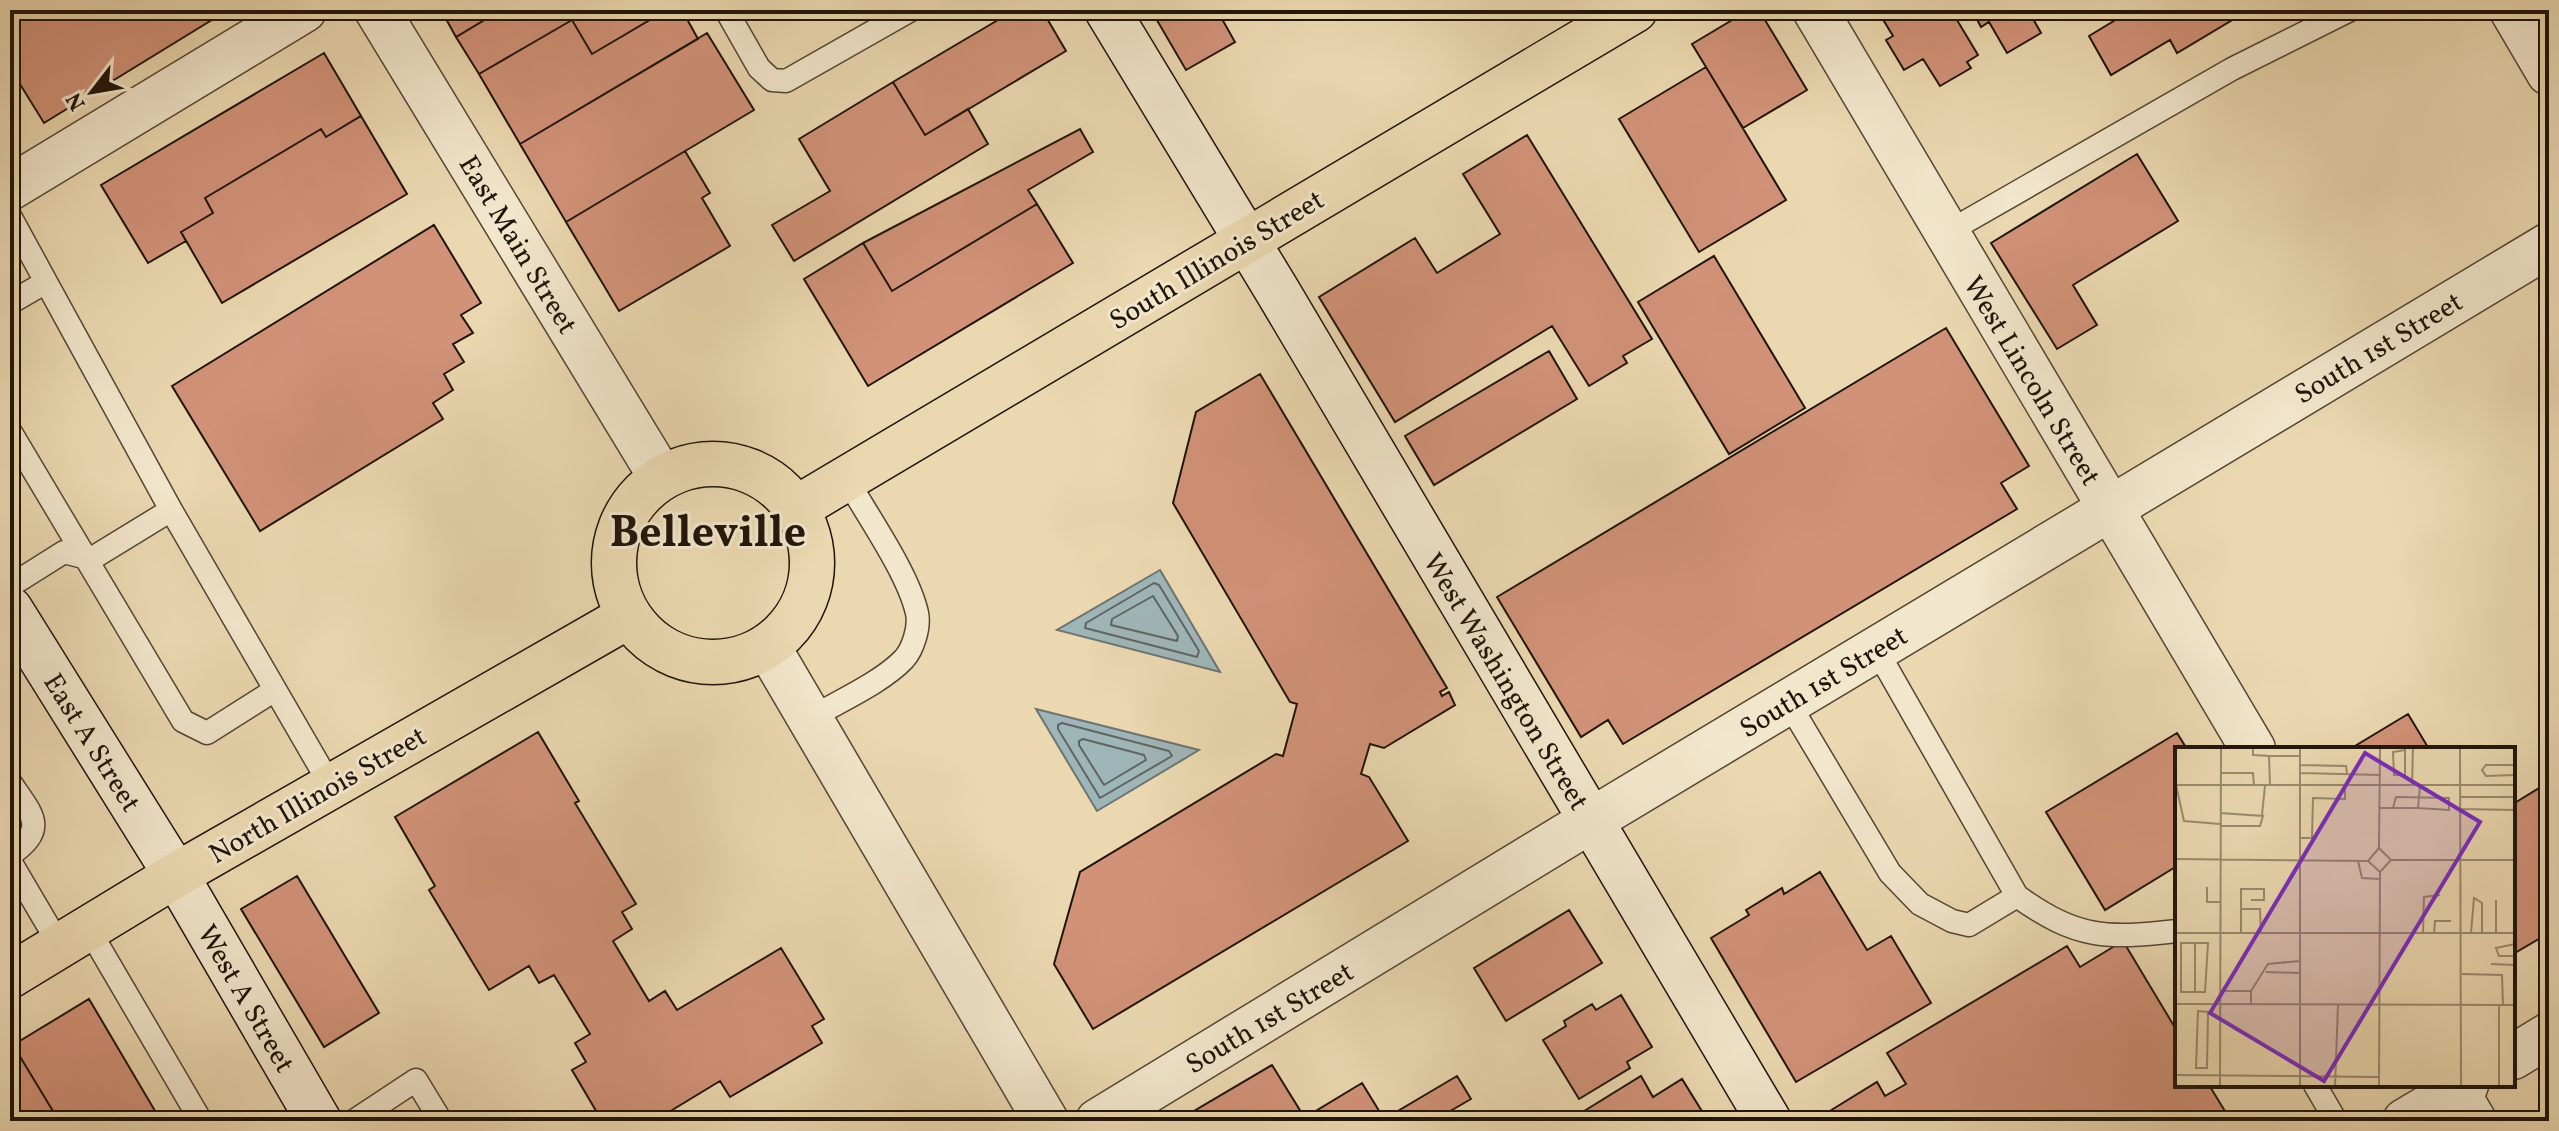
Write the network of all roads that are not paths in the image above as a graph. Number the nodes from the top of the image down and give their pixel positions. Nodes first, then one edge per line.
1 (304, 10) edge
2 (377, 10) edge
3 (726, 10) edge
4 (911, 10) edge
5 (1107, 10) edge
6 (1635, 10) edge
7 (1815, 10) edge
8 (2350, 10) edge
9 (2512, 10) edge
10 (2549, 73) edge
11 (10, 188) edge
12 (10, 216) edge
13 (1946, 233) junction
14 (1247, 240) junction
15 (2549, 245) edge
16 (46, 282) junction
17 (10, 303) edge
18 (10, 431) edge
19 (661, 477) junction
20 (846, 478) junction
21 (797, 508) junction
22 (2109, 509) junction
23 (171, 510) junction
24 (86, 558) junction
25 (10, 586) edge
26 (10, 609) edge
27 (627, 617) junction
28 (768, 647) junction
29 (1876, 649) junction
30 (22, 655) edge
31 (275, 690) junction
32 (1788, 702) junction
33 (811, 718) junction
34 (2252, 747) edge
35 (10, 782) edge
36 (331, 786) junction
37 (1590, 821) junction
38 (10, 855) edge
39 (10, 861) edge
40 (176, 875) junction
41 (2017, 896) junction
42 (2175, 931) edge
43 (74, 937) junction
44 (10, 976) edge
45 (2549, 1035) edge
46 (2515, 1056) edge
47 (2316, 1087) edge
48 (2463, 1095) edge
49 (1755, 1117) edge
50 (201, 1121) edge
51 (319, 1121) edge
52 (354, 1121) edge
53 (441, 1121) edge
54 (1046, 1121) edge
55 (1098, 1121) edge
56 (2336, 1121) edge
57 (2405, 1121) edge

1 - 11 street
2 - 19 street, East Main Street
3 - 4 lane
5 - 14 street, West Washington Street
6 - 14 main road, South Illinois Street
7 - 13 street, West Lincoln Street
8 - 13 lane
9 - 10 street
12 - 16 lane
13 - 22 street, West Lincoln Street
14 - 20 main road, South Illinois Street
14 - 37 street, West Washington Street
15 - 22 street, South 1st Street
16 - 17 lane
16 - 23 lane
18 - 24 lane
19 - 21 main road
19 - 27 main road
20 - 21 main road, South Illinois Street
20 - 33 lane
21 - 28 main road
22 - 29 street, South 1st Street
22 - 34 street, West Lincoln Street
23 - 24 lane
23 - 31 lane
24 - 25 lane
24 - 31 lane
26 - 30 street, East A Street
27 - 28 main road
27 - 36 main road, North Illinois Street
28 - 33 street
29 - 32 street, South 1st Street
29 - 41 lane
30 - 40 street, East A Street
31 - 36 lane
32 - 37 street, South 1st Street
32 - 41 lane
33 - 54 street
35 - 38 lane
36 - 40 main road, North Illinois Street
37 - 49 street, West Washington Street
37 - 55 street, South 1st Street
39 - 43 lane
40 - 43 main road, North Illinois Street
40 - 51 street, West A Street
41 - 42 lane
43 - 44 main road, North Illinois Street
43 - 50 lane
45 - 46 street
47 - 56 lane
48 - 57 street
52 - 53 lane

